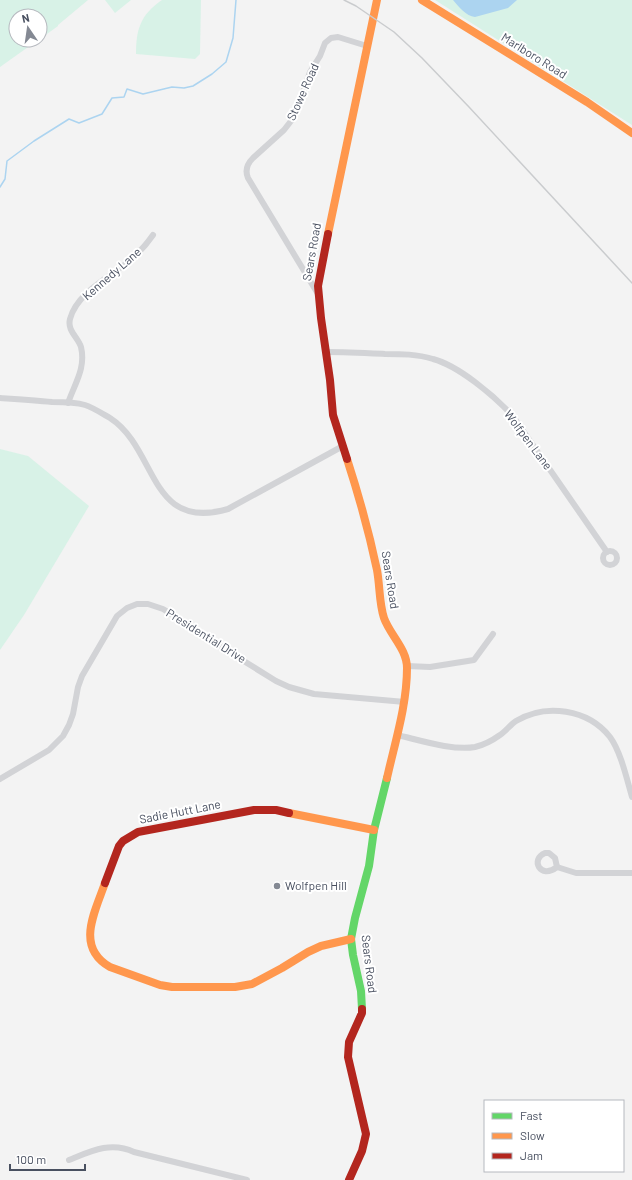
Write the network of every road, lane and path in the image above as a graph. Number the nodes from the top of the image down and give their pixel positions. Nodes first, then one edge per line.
1 (377, 0) edge
2 (422, 0) edge
3 (367, 46) junction
4 (632, 133) edge
5 (153, 235) dead end
6 (318, 294) junction
7 (327, 352) junction
8 (0, 398) edge
9 (68, 403) junction
10 (343, 446) junction
11 (607, 552) dead end
12 (493, 634) dead end
13 (407, 666) junction
14 (405, 702) junction
15 (397, 735) junction
16 (0, 779) edge
17 (630, 779) edge
18 (632, 797) edge
19 (374, 830) junction
20 (557, 867) dead end
21 (632, 873) edge
22 (351, 939) junction
23 (69, 1160) dead end
24 (247, 1180) edge
25 (349, 1180) edge

1 - 3 street, Sears Road
2 - 4 street, Marlboro Road
3 - 6 street, Sears Road
3 - 6 street, Stowe Road
5 - 9 street, Kennedy Lane
6 - 7 street, Sears Road
7 - 10 street, Sears Road
7 - 11 street, Wolfpen Lane
8 - 9 street
9 - 10 street
10 - 13 street, Sears Road
12 - 13 street
13 - 14 street, Sears Road
14 - 15 street, Sears Road
14 - 16 street, Presidential Drive
15 - 17 street
15 - 19 street, Sears Road
17 - 18 street
19 - 22 street, Sears Road
19 - 22 street, Sadie Hutt Lane
20 - 21 street
22 - 25 street, Sears Road
23 - 24 street

